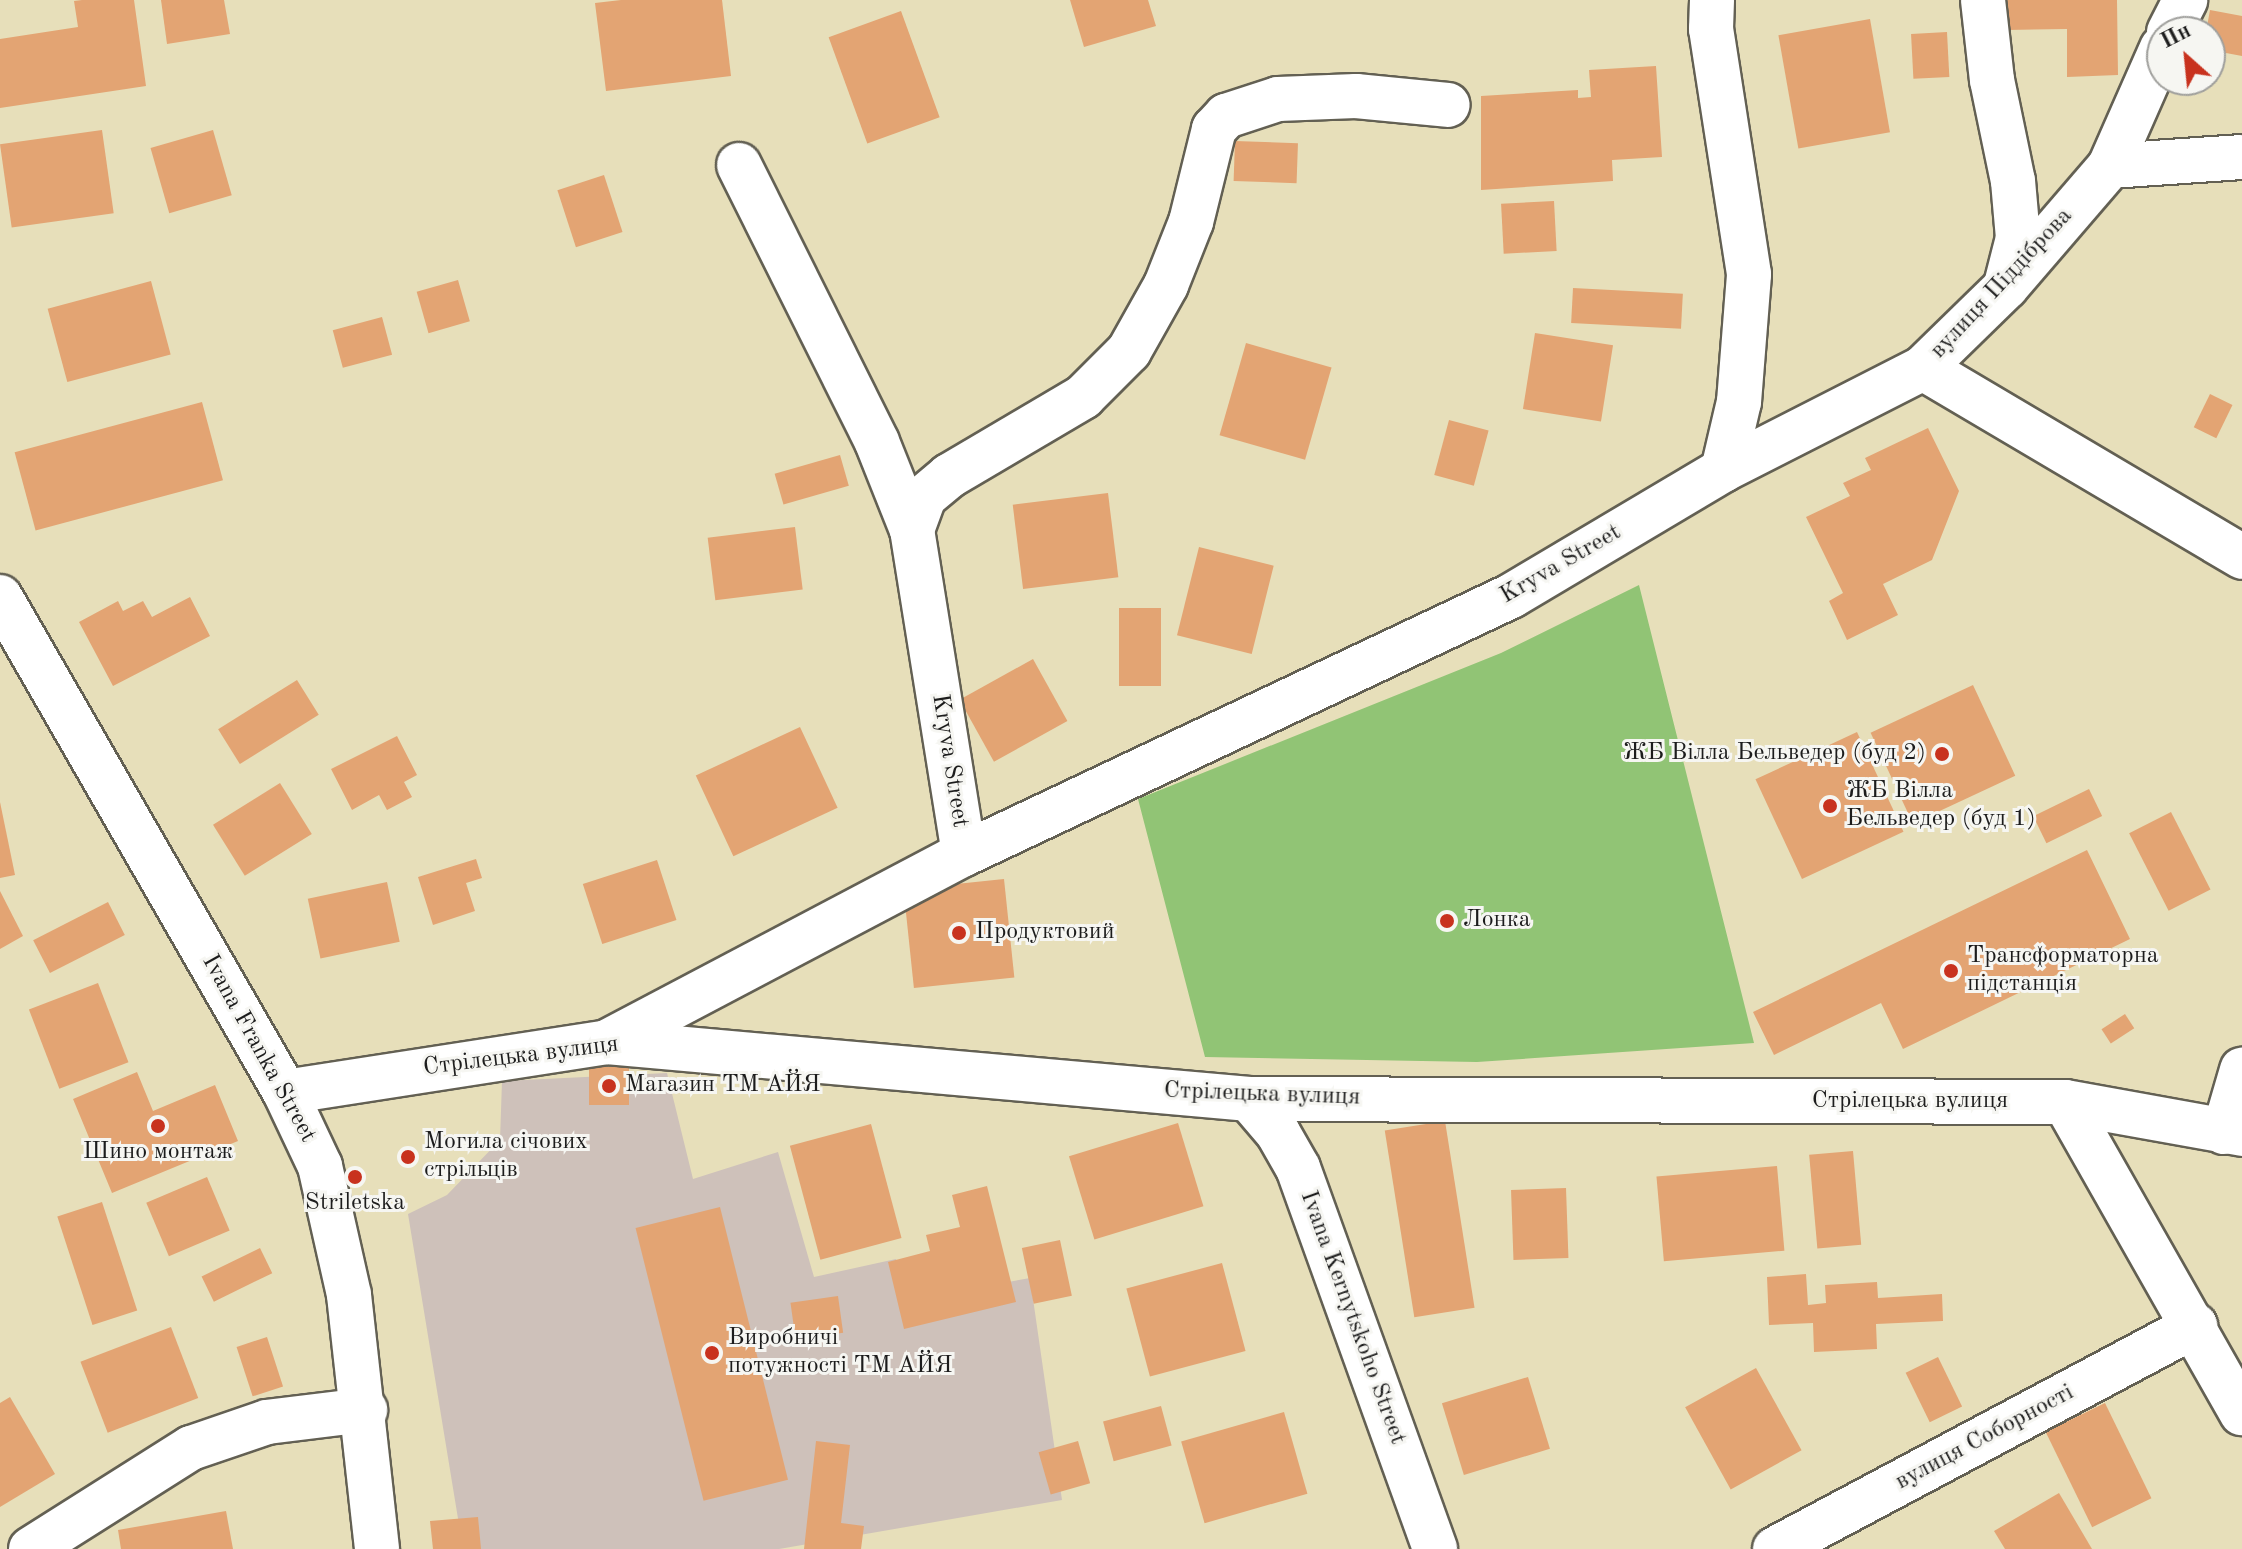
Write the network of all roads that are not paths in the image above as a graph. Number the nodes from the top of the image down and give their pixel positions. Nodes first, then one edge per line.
1 (1712, 0) edge
2 (1983, 0) edge
3 (2146, 84) edge
4 (1448, 105) dead end
5 (2242, 157) edge
6 (739, 165) dead end
7 (2110, 166) junction
8 (2006, 287) junction
9 (1923, 368) junction
10 (1723, 470) junction
11 (912, 530) junction
12 (2242, 557) edge
13 (1, 601) edge
14 (964, 854) junction
15 (607, 1042) junction
16 (2242, 1070) edge
17 (285, 1092) junction
18 (1249, 1099) junction
19 (2065, 1102) junction
20 (2233, 1133) edge
21 (2195, 1326) junction
22 (365, 1410) junction
23 (2242, 1413) edge
24 (31, 1549) edge
25 (377, 1549) edge
26 (1435, 1549) edge
27 (1775, 1549) edge

1 - 10 street
2 - 8 street
3 - 7 street, вулиця Піддіброва
4 - 11 street
5 - 7 street
6 - 11 street, Kryva Street
7 - 8 street, вулиця Піддіброва
8 - 9 street, вулиця Піддіброва
9 - 10 street, вулиця Піддіброва
9 - 12 street
10 - 14 street, Kryva Street
11 - 14 street, Kryva Street
13 - 17 street, Ivana Franka Street
14 - 15 street, Kryva Street
15 - 17 street, Стрілецька вулиця
15 - 18 street, Стрілецька вулиця
16 - 20 street
17 - 22 street, Ivana Franka Street
18 - 19 street, Стрілецька вулиця
18 - 26 street, Ivana Kernytskoho Street
19 - 20 street, Стрілецька вулиця
19 - 21 street
21 - 23 street
21 - 27 street, вулиця Соборності
22 - 24 street
22 - 25 street, Ivana Franka Street

